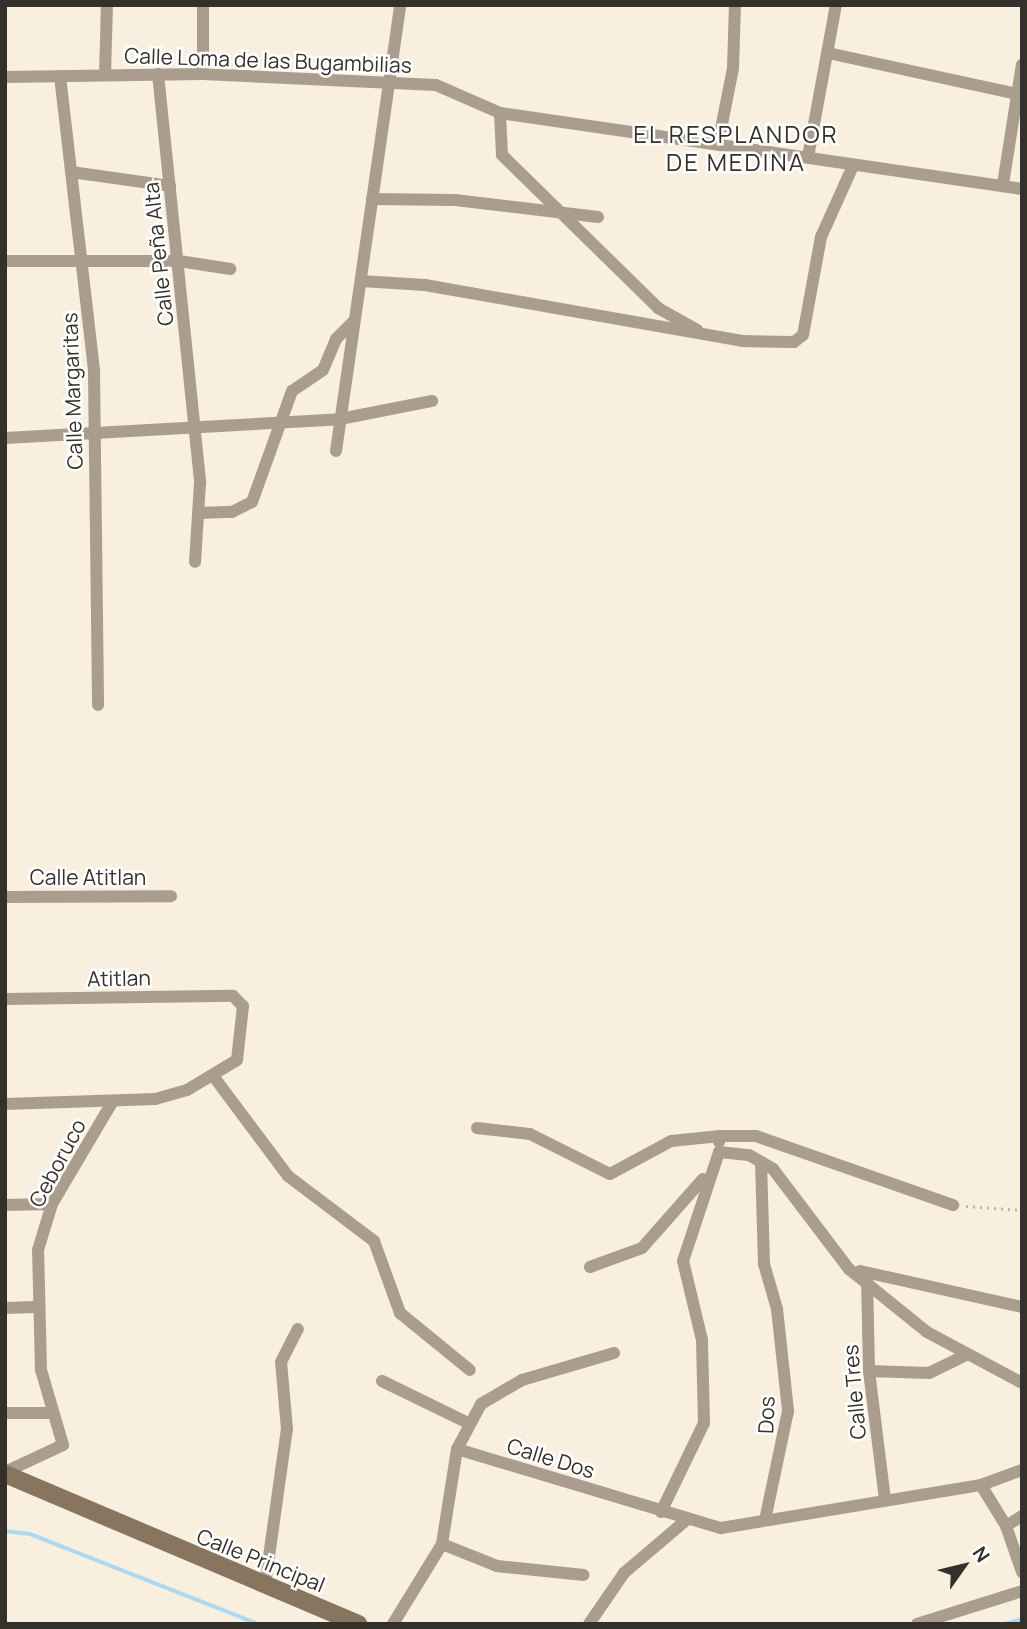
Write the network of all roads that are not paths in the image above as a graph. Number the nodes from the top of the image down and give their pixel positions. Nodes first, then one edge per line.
1 (107, 5) edge
2 (203, 5) edge
3 (400, 5) edge
4 (735, 5) edge
5 (836, 5) edge
6 (828, 53) junction
7 (1022, 64) edge
8 (158, 74) junction
9 (203, 74) junction
10 (105, 75) junction
11 (5, 76) edge
12 (60, 76) junction
13 (384, 81) junction
14 (1017, 94) junction
15 (500, 113) junction
16 (718, 144) junction
17 (808, 157) junction
18 (852, 168) junction
19 (71, 172) junction
20 (1003, 184) junction
21 (170, 186) junction
22 (1022, 189) edge
23 (372, 200) junction
24 (555, 211) junction
25 (598, 217) dead end
26 (83, 260) junction
27 (5, 261) edge
28 (179, 261) junction
29 (230, 269) dead end
30 (361, 281) junction
31 (354, 321) junction
32 (704, 334) junction
33 (432, 401) dead end
34 (340, 419) junction
35 (283, 423) junction
36 (196, 429) junction
37 (94, 435) junction
38 (5, 438) edge
39 (336, 451) dead end
40 (199, 513) junction
41 (194, 562) dead end
42 (97, 705) dead end
43 (171, 896) dead end
44 (5, 897) edge
45 (5, 999) edge
46 (214, 1077) junction
47 (113, 1101) junction
48 (5, 1104) edge
49 (477, 1128) dead end
50 (720, 1136) junction
51 (719, 1152) junction
52 (761, 1162) junction
53 (708, 1173) junction
54 (52, 1204) junction
55 (5, 1205) edge
56 (953, 1205) road end
57 (590, 1267) dead end
58 (849, 1269) junction
59 (867, 1280) junction
60 (35, 1307) junction
61 (1022, 1307) edge
62 (5, 1308) edge
63 (299, 1329) dead end
64 (614, 1353) dead end
65 (966, 1355) junction
66 (470, 1370) dead end
67 (869, 1371) junction
68 (382, 1381) dead end
69 (1022, 1383) edge
70 (5, 1413) edge
71 (50, 1413) junction
72 (468, 1423) junction
73 (457, 1449) junction
74 (1022, 1470) edge
75 (5, 1473) edge
76 (981, 1485) junction
77 (885, 1500) junction
78 (660, 1512) junction
79 (1022, 1516) edge
80 (765, 1520) junction
81 (685, 1521) junction
82 (1006, 1525) junction
83 (442, 1544) junction
84 (1022, 1572) edge
85 (583, 1574) dead end
86 (265, 1585) junction
87 (1022, 1591) edge
88 (358, 1624) edge
89 (393, 1624) edge
90 (589, 1624) edge
91 (918, 1624) edge

1 - 10 street
2 - 9 street
3 - 13 street
4 - 16 street
5 - 6 street
6 - 14 street
6 - 17 street
7 - 14 street
8 - 9 street, Calle Loma de las Bugambilias
8 - 10 street, Calle Loma de las Bugambilias
8 - 21 street, Calle Peña Alta
9 - 13 street, Calle Loma de las Bugambilias
10 - 12 street, Calle Loma de las Bugambilias
11 - 12 street, Calle Loma de las Bugambilias
12 - 19 street, Calle Margaritas
13 - 15 street, Calle Loma de las Bugambilias
13 - 23 street
14 - 20 street
15 - 16 street, Calle Loma de las Bugambilias
15 - 24 street
16 - 17 street, Calle Loma de las Bugambilias
17 - 18 street, Calle Loma de las Bugambilias
18 - 20 street, Calle Loma de las Bugambilias
18 - 32 street
19 - 21 street
19 - 26 street, Calle Margaritas
20 - 22 street, Calle Loma de las Bugambilias
21 - 28 street, Calle Peña Alta
23 - 24 street
23 - 30 street
24 - 25 street
24 - 32 street
26 - 27 street
26 - 28 street
26 - 37 street, Calle Margaritas
28 - 29 street
28 - 36 street, Calle Peña Alta
30 - 31 street
30 - 32 street
31 - 34 street
31 - 35 street
33 - 34 street
34 - 35 street
34 - 39 street
35 - 36 street
35 - 40 street
36 - 37 street
36 - 40 street, Calle Peña Alta
37 - 38 street
37 - 42 street, Calle Margaritas
40 - 41 street, Calle Peña Alta
43 - 44 street, Calle Atitlan
45 - 46 street, Atitlan
46 - 47 street
46 - 66 street
47 - 48 street
47 - 54 street, Ceboruco
49 - 50 street
50 - 51 street
50 - 56 street
51 - 52 street
51 - 53 street
52 - 58 street
52 - 80 street, Dos
53 - 57 street
53 - 78 street
54 - 55 street
54 - 60 street, Ceboruco
58 - 59 street
58 - 61 street
59 - 65 street
59 - 67 street, Calle Tres
60 - 62 street
60 - 71 street, Ceboruco
63 - 86 street
64 - 72 street
65 - 67 street
65 - 69 street
67 - 77 street, Calle Tres
68 - 72 street
70 - 71 street
71 - 75 street, Ceboruco
72 - 73 street
73 - 78 street, Calle Dos
73 - 83 street
74 - 76 street
75 - 86 street, Calle Principal
76 - 77 street
76 - 82 street
77 - 80 street, Calle Dos
78 - 81 street, Calle Dos
79 - 82 street
80 - 81 street, Calle Dos
81 - 90 street
82 - 84 street
83 - 85 street
83 - 89 street
86 - 88 street, Calle Principal
87 - 91 street

